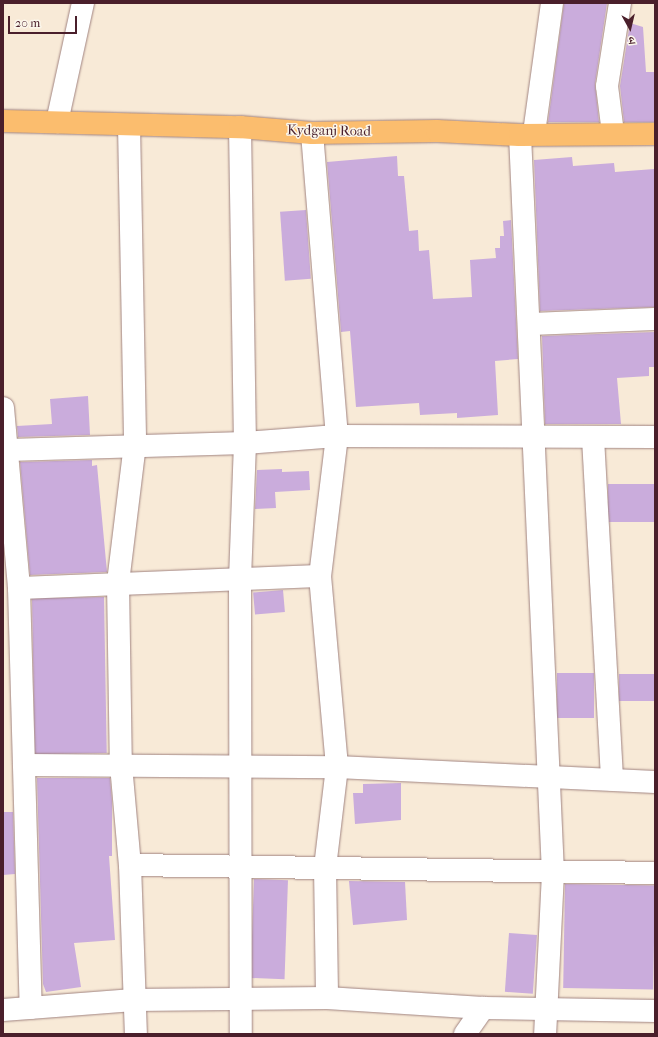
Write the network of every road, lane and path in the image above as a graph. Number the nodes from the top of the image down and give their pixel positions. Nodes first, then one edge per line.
1 (83, 3) edge
2 (552, 3) edge
3 (620, 3) edge
4 (3, 121) edge
5 (57, 122) junction
6 (129, 125) junction
7 (240, 127) junction
8 (312, 133) junction
9 (613, 133) junction
10 (527, 134) junction
11 (655, 134) edge
12 (655, 319) edge
13 (530, 324) junction
14 (3, 408) edge
15 (338, 436) junction
16 (655, 437) edge
17 (593, 438) junction
18 (535, 439) junction
19 (245, 443) junction
20 (135, 444) junction
21 (8, 450) junction
22 (320, 576) junction
23 (240, 579) junction
24 (118, 583) junction
25 (19, 588) junction
26 (26, 765) junction
27 (121, 765) junction
28 (240, 766) junction
29 (337, 767) junction
30 (547, 778) junction
31 (612, 779) junction
32 (655, 782) edge
33 (130, 865) junction
34 (241, 866) junction
35 (325, 867) junction
36 (553, 873) junction
37 (655, 873) edge
38 (327, 998) junction
39 (242, 999) junction
40 (134, 1000) junction
41 (31, 1008) junction
42 (483, 1008) junction
43 (547, 1009) junction
44 (3, 1010) edge
45 (655, 1011) edge
46 (136, 1034) edge
47 (241, 1034) edge
48 (464, 1034) edge
49 (545, 1034) edge

1 - 5 street
2 - 10 street
3 - 9 street
4 - 5 main road, Kydganj Road
5 - 6 main road, Kydganj Road
6 - 7 main road, Kydganj Road
6 - 20 street
7 - 8 main road, Kydganj Road
7 - 19 street
8 - 10 main road, Kydganj Road
8 - 15 street
9 - 10 main road, Kydganj Road
9 - 11 main road, Kydganj Road
10 - 13 street
12 - 13 street
13 - 18 street
14 - 21 street
15 - 18 street
15 - 19 street
15 - 22 street
16 - 17 street
17 - 18 street
17 - 31 street
18 - 30 street
19 - 20 street
19 - 23 street
20 - 21 street
20 - 24 street
21 - 25 street
22 - 23 street
22 - 29 street
23 - 24 street
23 - 28 street
24 - 25 street
24 - 27 street
25 - 26 street
26 - 27 street
26 - 41 street
27 - 28 street
27 - 33 street
28 - 29 street
28 - 34 street
29 - 30 street
29 - 35 street
30 - 31 street
30 - 36 street
31 - 32 street
33 - 34 street
33 - 40 street
34 - 35 street
34 - 39 street
35 - 36 street
35 - 38 street
36 - 37 street
36 - 43 street
38 - 39 street
38 - 42 street
39 - 40 street
39 - 47 street
40 - 41 street
40 - 46 street
41 - 44 street
42 - 43 street
42 - 48 street
43 - 45 street
43 - 49 street

